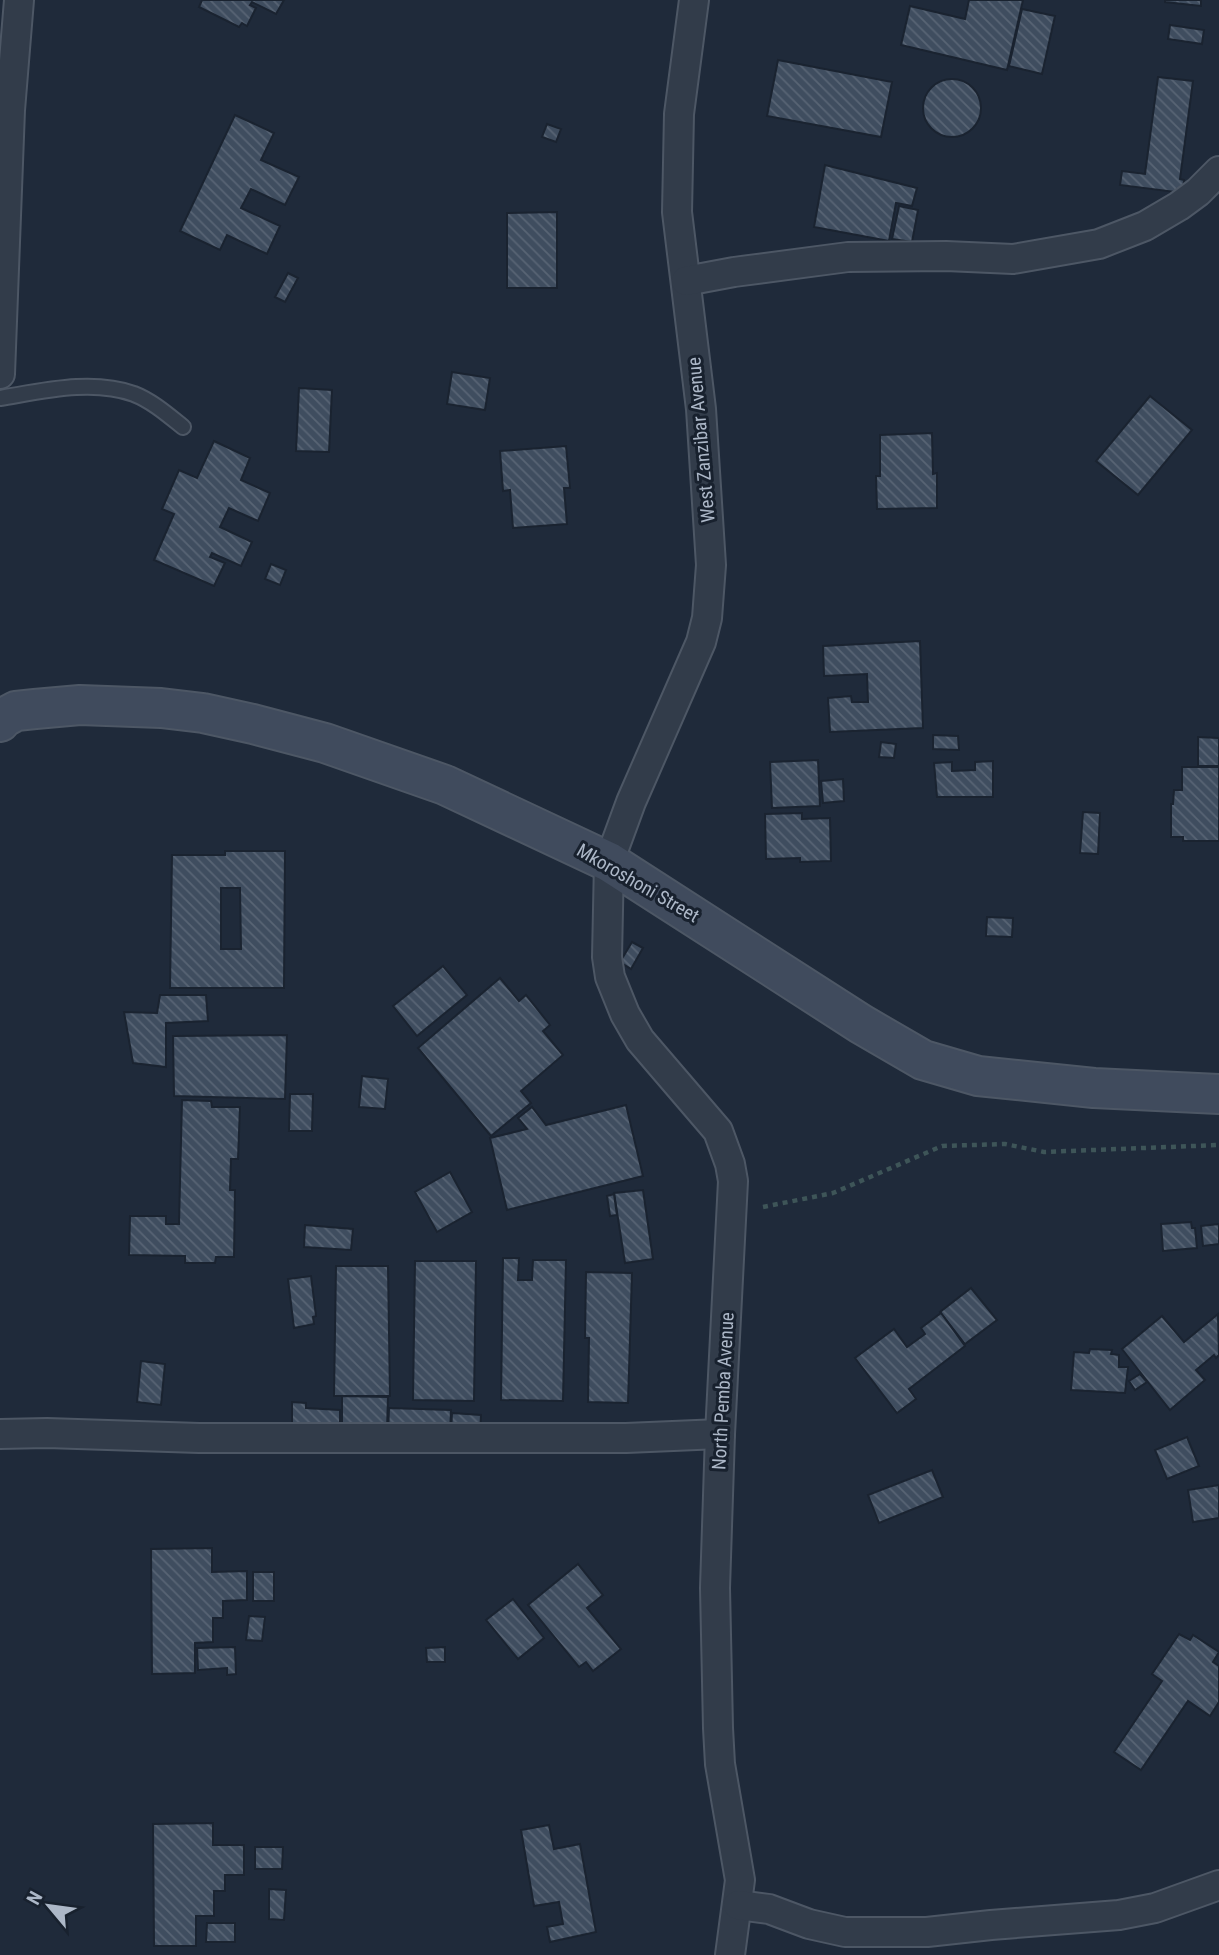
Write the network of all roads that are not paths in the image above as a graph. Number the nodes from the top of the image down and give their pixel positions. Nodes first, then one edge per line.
1 (19, 0) edge
2 (694, 0) edge
3 (6, 77) edge
4 (1219, 171) edge
5 (686, 281) junction
6 (0, 374) edge
7 (0, 398) edge
8 (183, 427) dead end
9 (1, 713) edge
10 (609, 862) junction
11 (1219, 1094) edge
12 (0, 1434) edge
13 (720, 1434) junction
14 (1219, 1885) edge
15 (738, 1905) junction
16 (730, 1955) edge

1 - 3 street
2 - 5 street, West Zanzibar Avenue
3 - 6 street
4 - 5 street
5 - 10 street, West Zanzibar Avenue
7 - 8 lane
9 - 10 street, Mkoroshoni Street
10 - 11 street, Mkoroshoni Street
10 - 13 street, North Pemba Avenue
12 - 13 street
13 - 15 street, North Pemba Avenue
14 - 15 street
15 - 16 street, North Pemba Avenue

